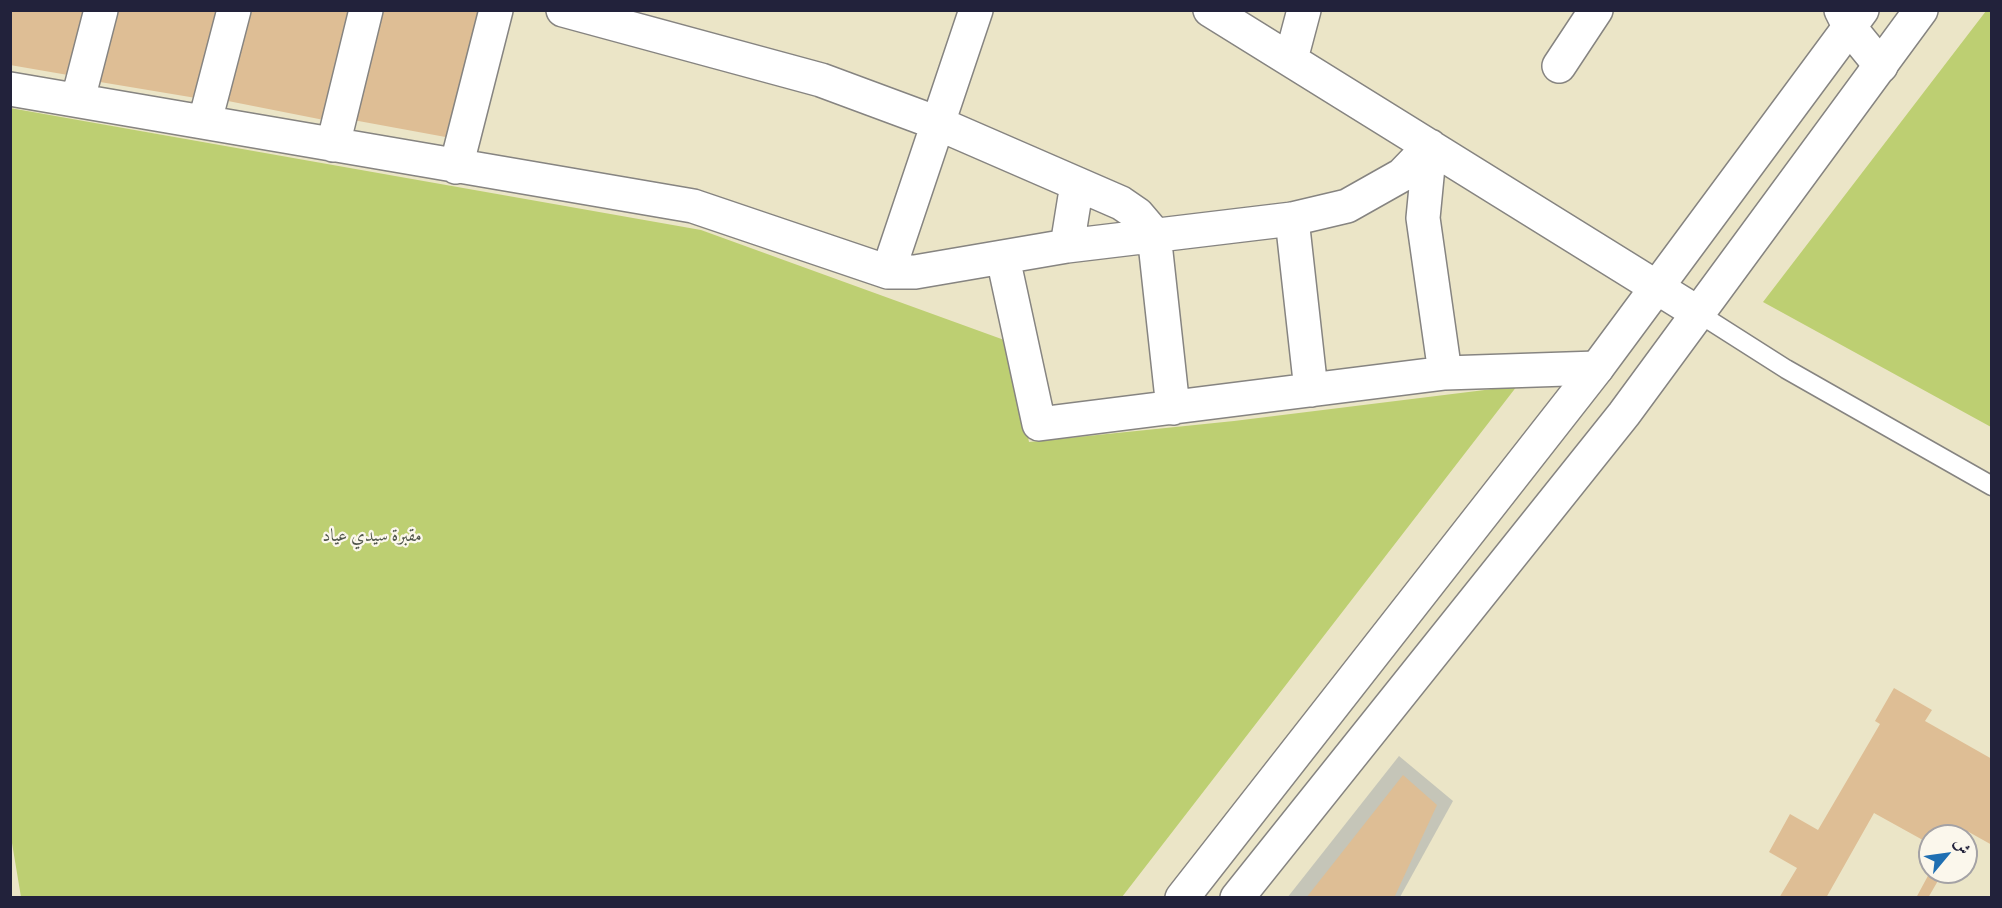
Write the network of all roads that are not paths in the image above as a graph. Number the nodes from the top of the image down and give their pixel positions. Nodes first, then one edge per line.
1 (101, 10) edge
2 (234, 10) edge
3 (366, 10) edge
4 (496, 10) edge
5 (563, 10) edge
6 (976, 10) edge
7 (1210, 10) edge
8 (1304, 10) edge
9 (1596, 10) edge
10 (1921, 10) edge
11 (1851, 16) edge
12 (1291, 59) junction
13 (1559, 66) dead end
14 (1881, 66) junction
15 (10, 89) edge
16 (78, 99) junction
17 (205, 121) junction
18 (937, 123) junction
19 (333, 145) junction
20 (1430, 146) junction
21 (456, 167) junction
22 (1077, 184) junction
23 (1292, 219) junction
24 (1154, 234) junction
25 (1067, 246) junction
26 (1003, 258) junction
27 (888, 272) junction
28 (1657, 287) junction
29 (1698, 313) junction
30 (1597, 368) junction
31 (1445, 373) junction
32 (1311, 390) junction
33 (1173, 408) junction
34 (1992, 486) edge
35 (1182, 897) edge
36 (1237, 897) edge

1 - 16 street
2 - 17 street
3 - 19 street
4 - 21 street
5 - 18 street
6 - 18 street
7 - 12 street
8 - 12 street
9 - 13 street
10 - 14 street
11 - 14 street
11 - 28 street
12 - 20 street
14 - 29 street
15 - 16 street
16 - 17 street
17 - 19 street
18 - 22 street
18 - 27 street
19 - 21 street
20 - 23 street
20 - 28 street
20 - 31 street
21 - 27 street
22 - 24 street
22 - 25 street
23 - 24 street
23 - 32 street
24 - 25 street
24 - 33 street
25 - 26 street
26 - 27 street
26 - 33 street
28 - 29 street
28 - 30 street
29 - 34 lane
29 - 36 street
30 - 31 street
30 - 35 street
31 - 32 street
32 - 33 street

